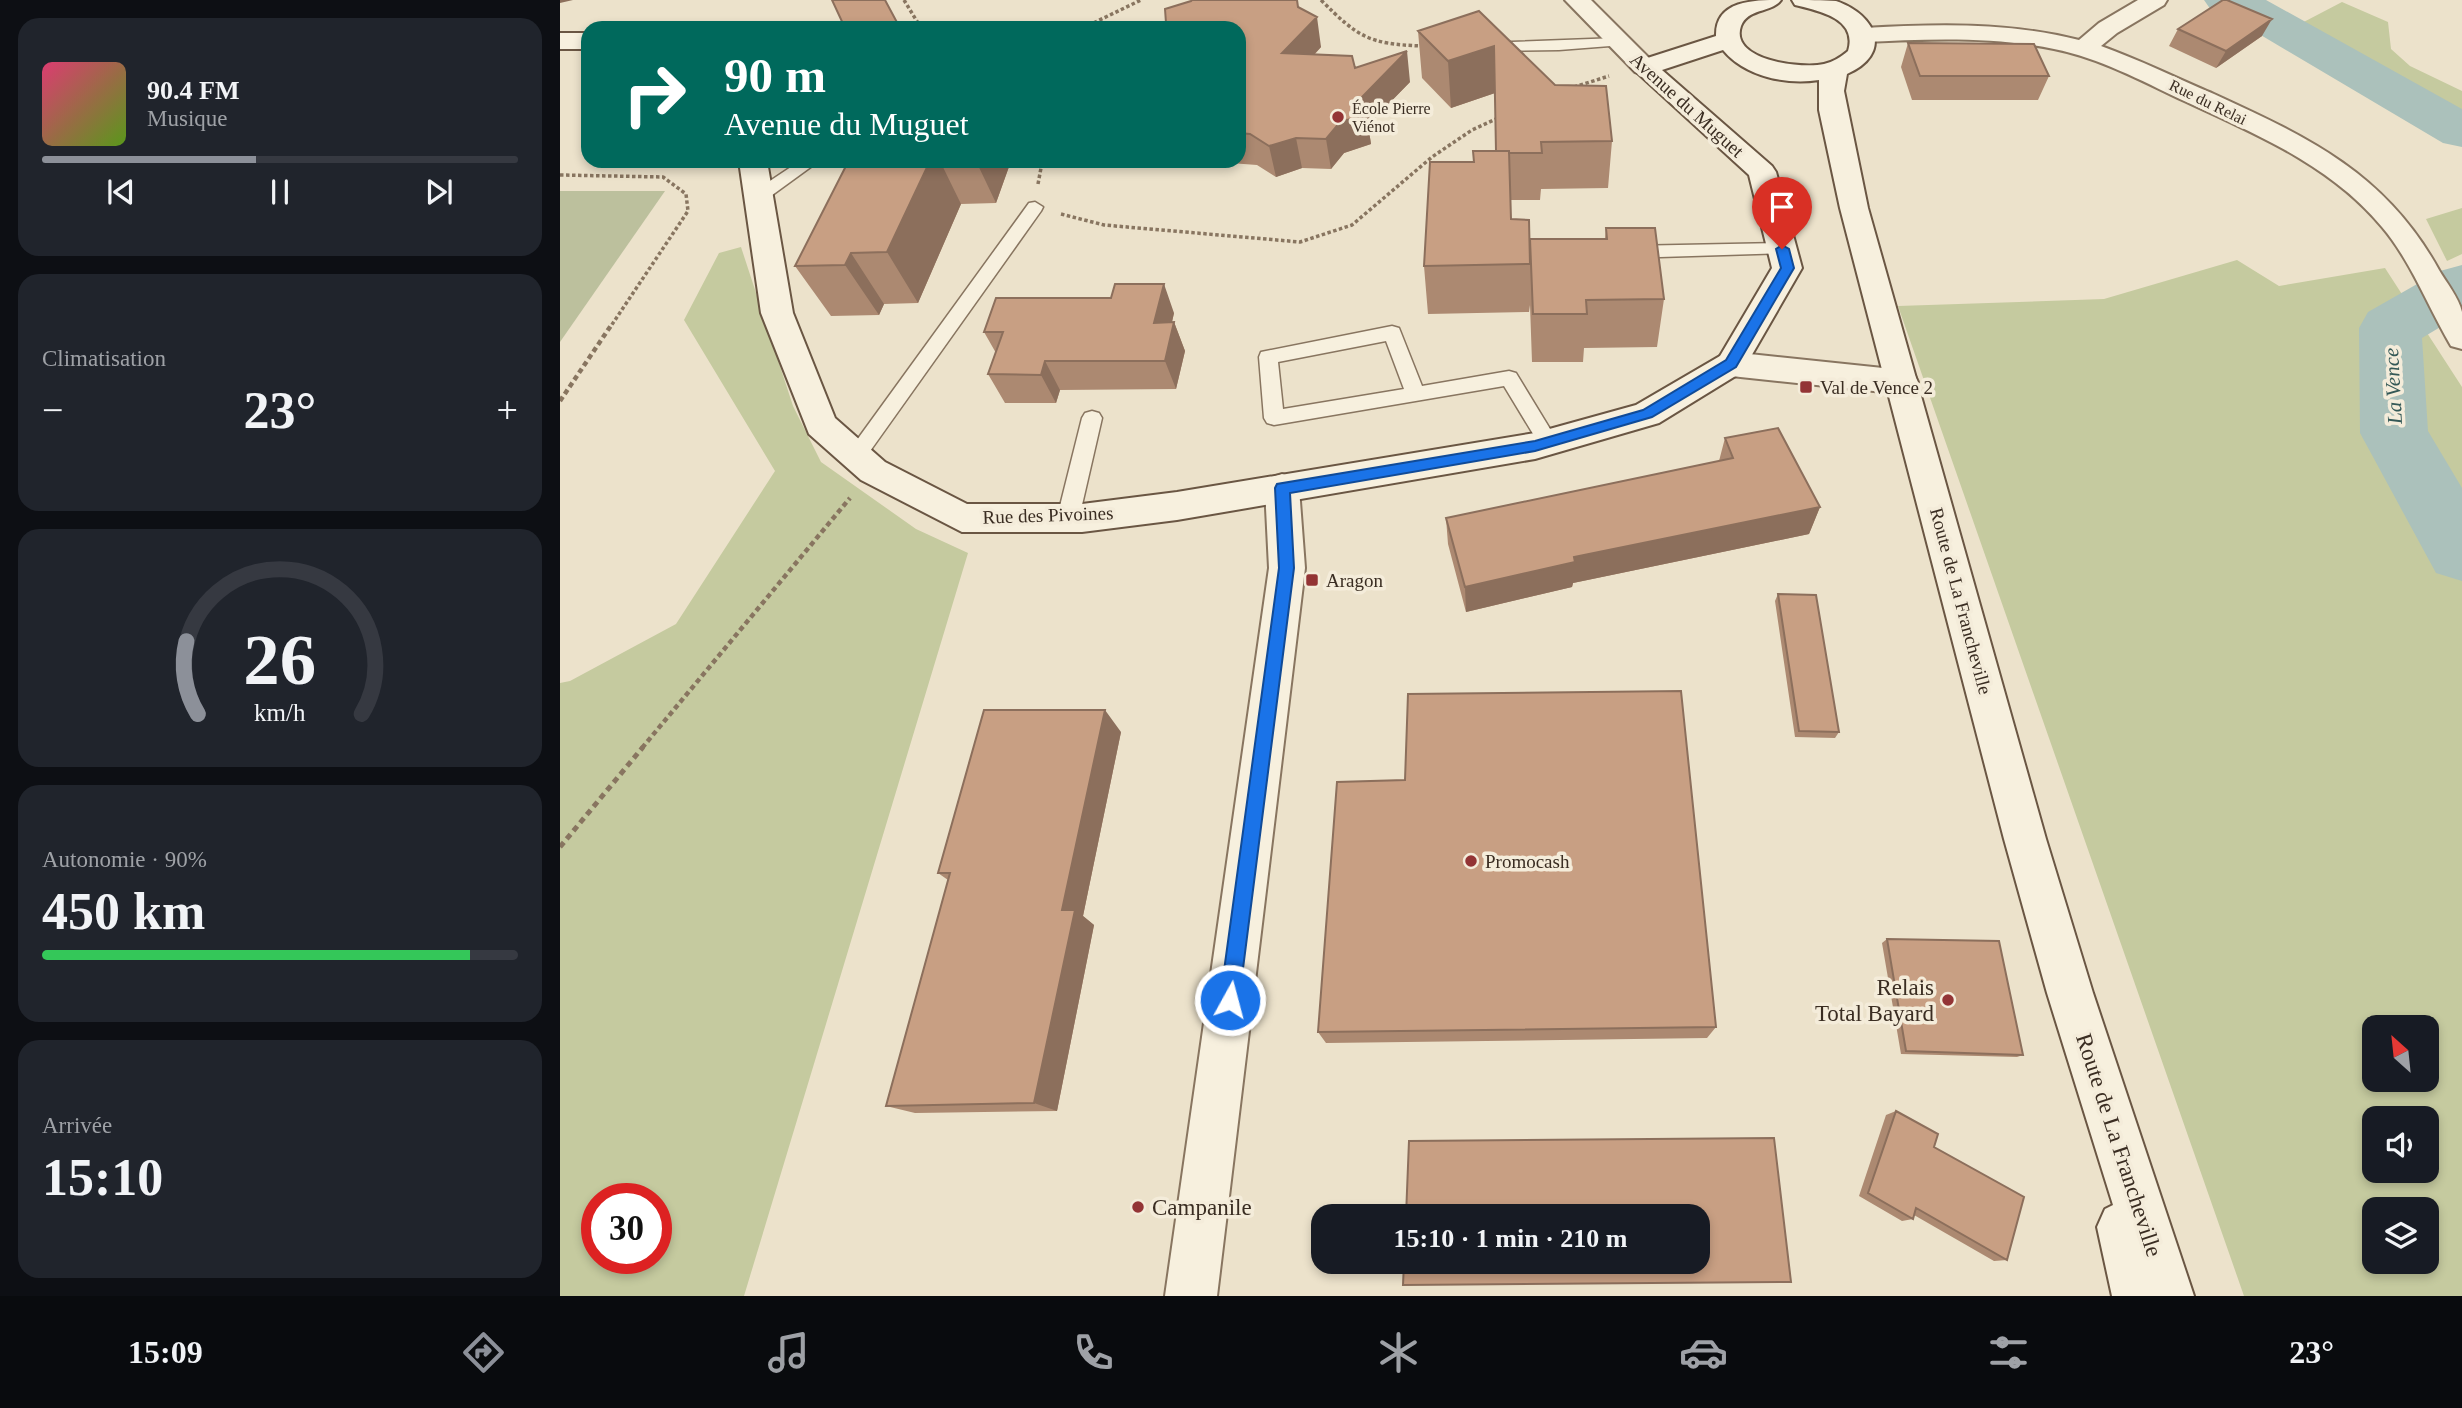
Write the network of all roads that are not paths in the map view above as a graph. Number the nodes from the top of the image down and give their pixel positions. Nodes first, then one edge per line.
1 (1577, 0) edge
2 (1766, 0) edge
3 (2155, 0) edge
4 (1812, 1) edge
5 (1863, 35) junction
6 (1729, 40) junction
7 (560, 41) edge
8 (581, 41) edge
9 (1618, 42) junction
10 (1465, 47) edge
11 (2083, 48) junction
12 (1644, 67) junction
13 (1775, 70) junction
14 (1835, 70) junction
15 (754, 168) edge
16 (801, 168) edge
17 (758, 197) junction
18 (1034, 207) road end
19 (1854, 208) junction
20 (1782, 249) junction
21 (1605, 253) edge
22 (2462, 338) edge
23 (1731, 364) junction
24 (1902, 382) junction
25 (1416, 394) junction
26 (1092, 418) dead end
27 (1548, 442) junction
28 (864, 464) junction
29 (1282, 488) junction
30 (1068, 518) junction
31 (2070, 993) junction
32 (1191, 1296) edge
33 (2138, 1296) edge
34 (2168, 1296) edge

1 - 9 street, Avenue du Muguet
2 - 6 street
3 - 11 street
4 - 5 street
5 - 11 street, Rue du Relai
5 - 14 street
6 - 12 street
6 - 13 street
7 - 8 street
9 - 10 lane
9 - 12 street, Avenue du Muguet
11 - 22 street, Rue du Relai
12 - 20 street, Avenue du Muguet
13 - 14 street
13 - 19 street
14 - 19 street
15 - 17 street, Rue des Pivoines
16 - 17 lane
17 - 28 street, Rue des Pivoines
18 - 28 lane
19 - 24 street, Route de La Francheville
20 - 21 lane
20 - 23 street, Avenue du Muguet
23 - 24 street
23 - 27 street, Avenue du Muguet
24 - 31 street, Route de La Francheville
25 - 25 lane
25 - 27 lane
26 - 30 lane
27 - 29 street, Avenue du Muguet
28 - 30 street, Rue des Pivoines
29 - 30 street, Rue des Pivoines
29 - 32 street
31 - 33 street, Route de La Francheville
31 - 34 street, Route de La Francheville

